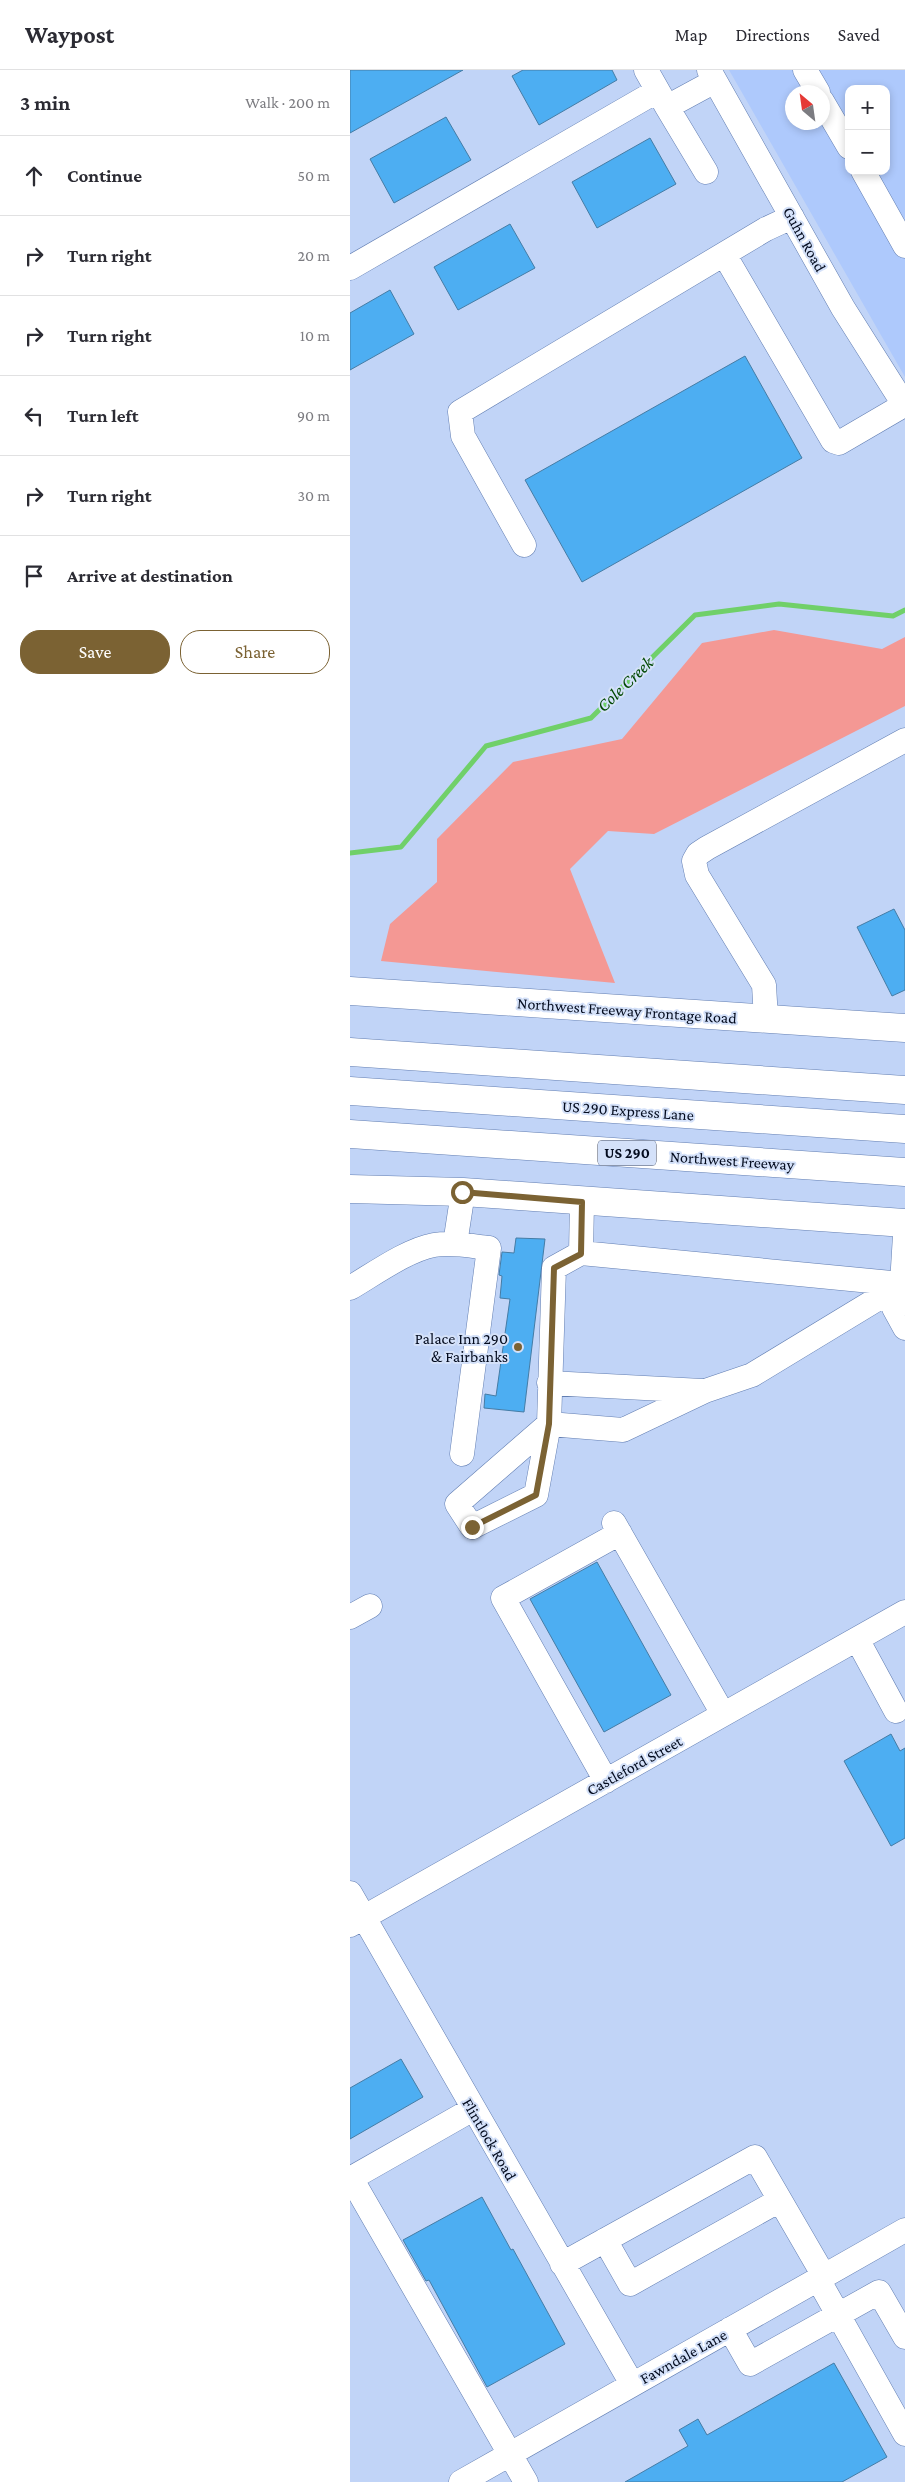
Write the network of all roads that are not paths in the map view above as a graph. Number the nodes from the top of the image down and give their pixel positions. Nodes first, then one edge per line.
1 (646, 70) edge
2 (805, 70) edge
3 (712, 76) edge
4 (814, 85) edge
5 (662, 99) junction
6 (830, 114) edge
7 (845, 139) edge
8 (706, 172) dead end
9 (865, 175) edge
10 (792, 217) junction
11 (905, 246) edge
12 (724, 254) junction
13 (350, 268) edge
14 (905, 405) edge
15 (524, 545) dead end
16 (905, 740) edge
17 (350, 991) edge
18 (766, 1019) junction
19 (905, 1028) edge
20 (350, 1052) edge
21 (905, 1090) edge
22 (350, 1091) edge
23 (905, 1129) edge
24 (350, 1134) edge
25 (905, 1172) edge
26 (350, 1189) edge
27 (462, 1192) junction
28 (582, 1202) junction
29 (905, 1223) edge
30 (905, 1235) edge
31 (455, 1244) junction
32 (581, 1254) junction
33 (350, 1288) edge
34 (904, 1293) edge
35 (905, 1328) edge
36 (549, 1383) junction
37 (705, 1391) junction
38 (462, 1454) dead end
39 (905, 1612) edge
40 (857, 1639) junction
41 (896, 1711) dead end
42 (723, 1714) junction
43 (606, 1781) junction
44 (350, 1893) edge
45 (357, 1921) edge
46 (473, 2110) junction
47 (351, 2179) edge
48 (780, 2200) junction
49 (905, 2230) edge
50 (605, 2240) junction
51 (562, 2264) junction
52 (821, 2277) junction
53 (838, 2315) junction
54 (730, 2329) junction
55 (905, 2337) edge
56 (632, 2384) junction
57 (905, 2434) edge
58 (510, 2454) junction
59 (461, 2482) edge
60 (526, 2482) edge

1 - 5 street
2 - 4 street
3 - 5 street
3 - 10 street, Guhn Road
5 - 8 street
5 - 13 street
6 - 7 street
9 - 11 street
10 - 12 street
10 - 14 street, Guhn Road
12 - 14 street
12 - 15 street
16 - 18 street
17 - 18 main road, Northwest Freeway Frontage Road
18 - 19 main road, Northwest Freeway Frontage Road
20 - 21 main road
22 - 23 main road, US 290 Express Lane
24 - 25 main road, Northwest Freeway / US 290
26 - 27 main road
27 - 28 main road
27 - 31 street
28 - 29 main road
28 - 32 street
30 - 34 street
31 - 33 street
31 - 38 street
32 - 34 street
32 - 36 street
34 - 35 street
34 - 37 street
36 - 37 street
36 - 37 street
39 - 40 street, Castleford Street
40 - 41 street
40 - 42 street, Castleford Street
42 - 43 street, Castleford Street
42 - 43 street
43 - 45 street, Castleford Street
44 - 45 street, Flintlock Road
45 - 46 street, Flintlock Road
46 - 47 street
46 - 51 street, Flintlock Road
47 - 58 street
48 - 50 street
48 - 50 street
48 - 52 street
49 - 52 street, Fawndale Lane
50 - 51 street
51 - 56 street, Flintlock Road
52 - 53 street
52 - 54 street, Fawndale Lane
53 - 54 street
53 - 55 street
53 - 57 street
54 - 56 street, Fawndale Lane
56 - 58 street, Fawndale Lane
58 - 59 street, Fawndale Lane
58 - 60 street

